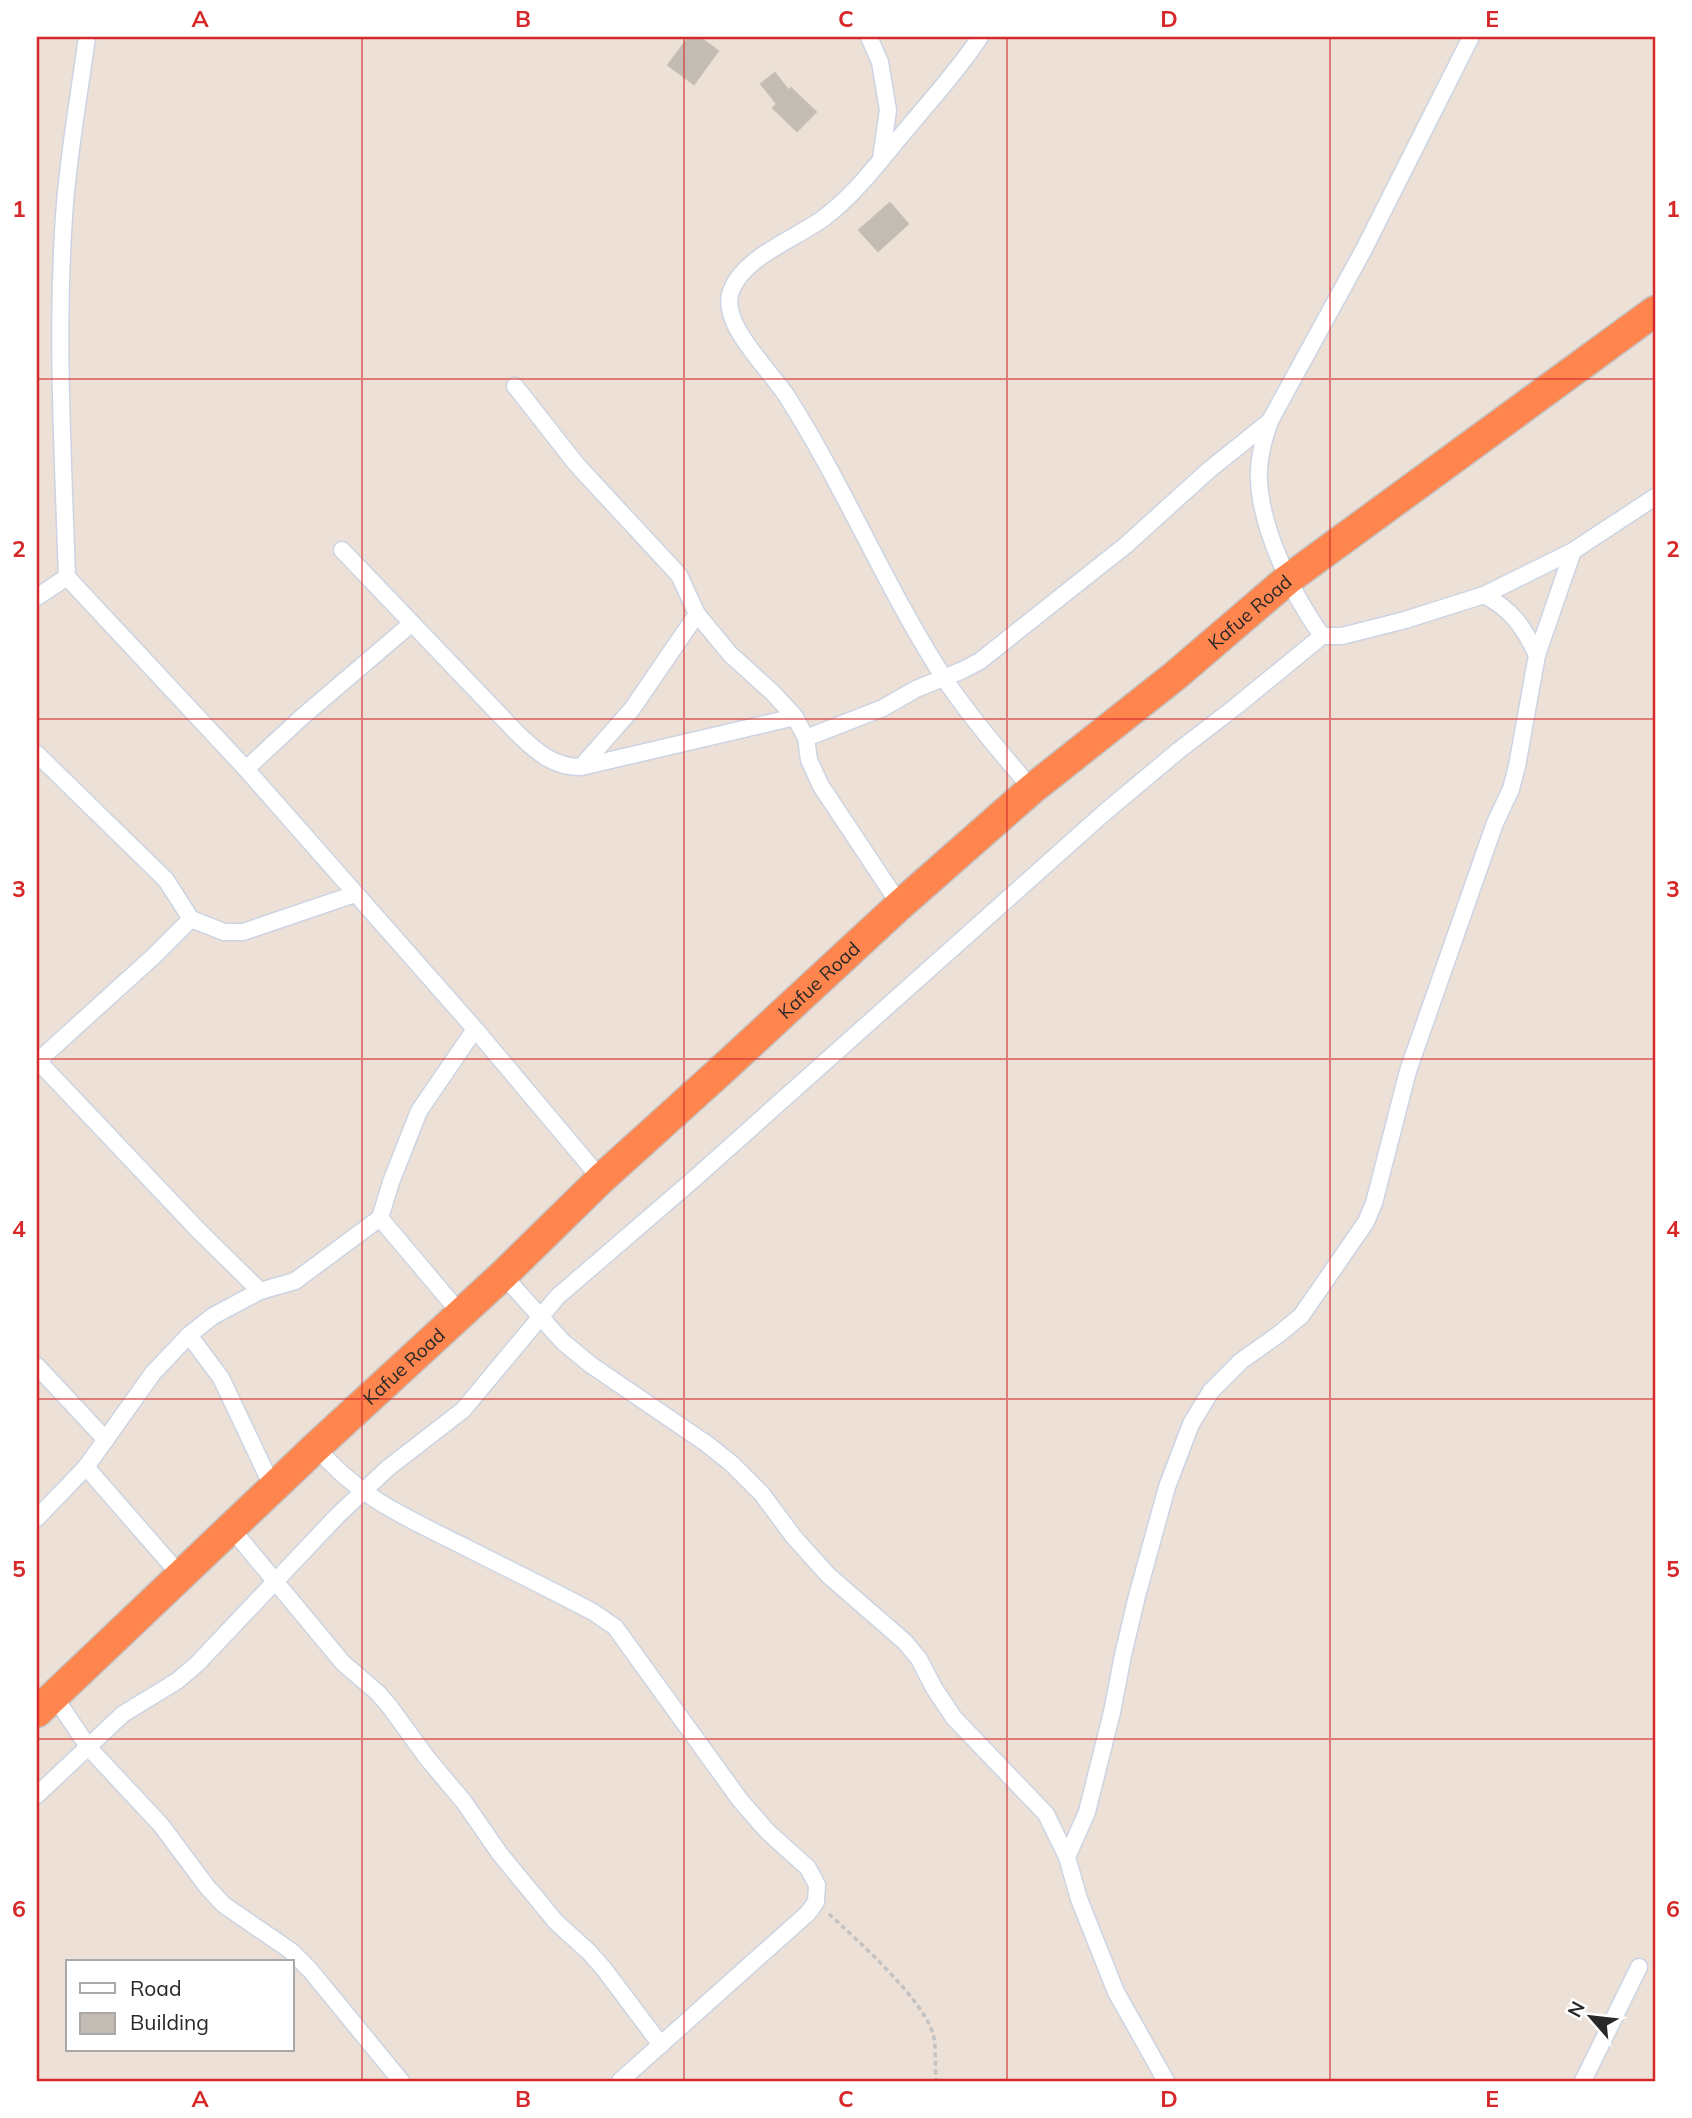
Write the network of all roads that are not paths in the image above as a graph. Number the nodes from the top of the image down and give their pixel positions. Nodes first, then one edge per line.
1 (87, 37) edge
2 (869, 37) edge
3 (980, 37) edge
4 (1471, 37) edge
5 (881, 159) junction
6 (1655, 311) edge
7 (515, 386) dead end
8 (1270, 421) junction
9 (1655, 497) edge
10 (342, 550) dead end
11 (1573, 551) junction
12 (67, 577) junction
13 (1287, 580) junction
14 (1484, 595) junction
15 (37, 597) edge
16 (697, 614) junction
17 (411, 624) junction
18 (1322, 636) junction
19 (1536, 655) junction
20 (944, 678) junction
21 (795, 717) junction
22 (806, 738) junction
23 (37, 754) edge
24 (581, 767) junction
25 (246, 769) junction
26 (1031, 789) junction
27 (355, 894) junction
28 (900, 905) junction
29 (191, 919) junction
30 (475, 1029) junction
31 (37, 1060) edge
32 (601, 1179) junction
33 (380, 1218) junction
34 (503, 1275) junction
35 (260, 1291) junction
36 (460, 1313) junction
37 (541, 1318) junction
38 (189, 1335) junction
39 (37, 1366) edge
40 (106, 1440) junction
41 (316, 1447) junction
42 (86, 1467) junction
43 (273, 1488) junction
44 (362, 1492) junction
45 (37, 1518) edge
46 (230, 1528) junction
47 (181, 1576) junction
48 (275, 1580) junction
49 (45, 1704) edge
50 (89, 1748) junction
51 (37, 1795) edge
52 (1067, 1857) junction
53 (1639, 1967) dead end
54 (662, 2045) junction
55 (401, 2081) edge
56 (620, 2081) edge
57 (1166, 2081) edge
58 (1583, 2081) edge

1 - 12 street
2 - 5 street
3 - 5 street
4 - 8 street
5 - 20 street
6 - 13 highway, Kafue Road
7 - 16 street
8 - 13 street
8 - 20 street
9 - 11 street
10 - 17 street
11 - 14 street
11 - 19 street
12 - 15 street
12 - 25 street
13 - 18 street
13 - 26 highway, Kafue Road
14 - 18 street
14 - 19 street
16 - 21 street
16 - 24 street
17 - 24 street
17 - 25 street
18 - 37 street
19 - 52 street
20 - 22 street
20 - 26 street
21 - 22 street
21 - 24 street
22 - 28 street
23 - 29 street
25 - 27 street
26 - 28 highway, Kafue Road
27 - 29 street
27 - 30 street
28 - 32 highway, Kafue Road
29 - 31 street
30 - 32 street
30 - 33 street
31 - 35 street
32 - 34 highway, Kafue Road
33 - 35 street
33 - 36 street
34 - 36 highway, Kafue Road
34 - 37 street
35 - 38 street
36 - 41 highway, Kafue Road
37 - 44 street
37 - 52 street
38 - 40 street
38 - 43 street
39 - 40 street
40 - 42 street
41 - 43 highway, Kafue Road
41 - 44 street
42 - 45 street
42 - 47 street
43 - 46 highway, Kafue Road
44 - 48 street
44 - 54 street
46 - 47 highway, Kafue Road
46 - 48 street
47 - 49 highway, Kafue Road
48 - 50 street
48 - 54 street
49 - 50 street
50 - 51 street
50 - 55 street
52 - 57 street
53 - 58 street
54 - 56 street

